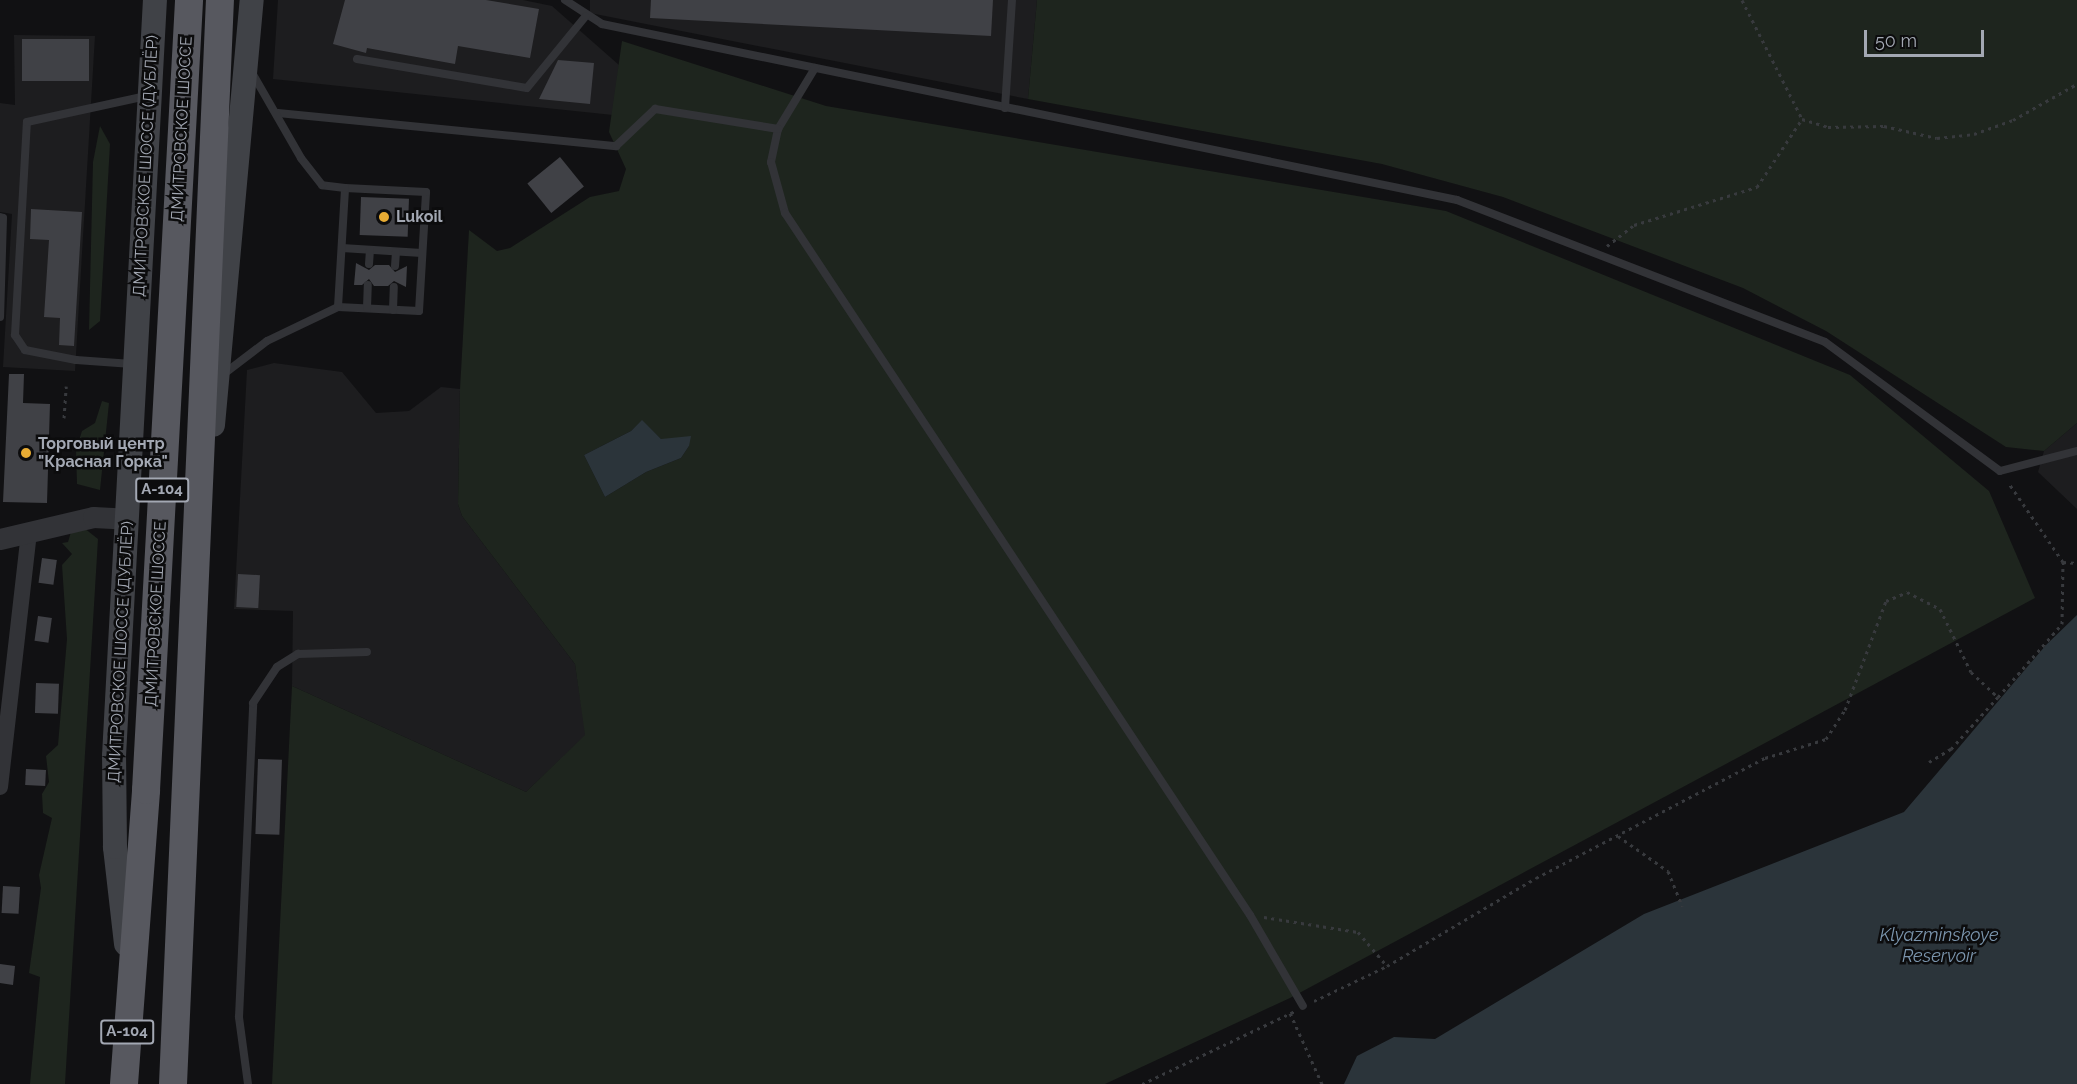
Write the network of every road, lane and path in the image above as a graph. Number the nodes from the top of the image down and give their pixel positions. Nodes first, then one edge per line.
1 (155, 0) edge
2 (189, 0) edge
3 (220, 0) edge
4 (252, 0) edge
5 (565, 0) edge
6 (1012, 0) edge
7 (1742, 0) edge
8 (585, 17) junction
9 (357, 59) dead end
10 (249, 67) junction
11 (815, 68) junction
12 (2077, 84) edge
13 (150, 95) junction
14 (1005, 108) junction
15 (278, 113) junction
16 (1802, 119) junction
17 (778, 129) junction
18 (345, 188) junction
19 (0, 217) edge
20 (342, 248) junction
21 (370, 250) junction
22 (396, 252) junction
23 (422, 253) junction
24 (1597, 253) junction
25 (369, 264) dead end
26 (395, 266) dead end
27 (368, 285) dead end
28 (394, 286) dead end
29 (339, 307) junction
30 (367, 308) junction
31 (393, 310) junction
32 (0, 317) edge
33 (135, 364) junction
34 (219, 381) junction
35 (66, 386) dead end
36 (64, 418) dead end
37 (2077, 452) edge
38 (2000, 471) junction
39 (127, 519) junction
40 (198, 529) junction
41 (29, 531) junction
42 (0, 539) edge
43 (2063, 562) junction
44 (2077, 563) edge
45 (367, 652) dead end
46 (1998, 697) junction
47 (1929, 762) dead end
48 (0, 787) edge
49 (1618, 836) junction
50 (1682, 906) dead end
51 (1250, 915) junction
52 (1387, 966) junction
53 (130, 979) junction
54 (1303, 1006) junction
55 (1290, 1013) junction
56 (124, 1084) edge
57 (173, 1084) edge
58 (248, 1084) edge
59 (1142, 1084) edge
60 (1322, 1084) edge

1 - 13 main road, ДМИТРОВСКОЕ ШОССЕ (ДУБЛЁР)
2 - 53 highway, ДМИТРОВСКОЕ ШОССЕ / А-104
3 - 40 highway, ДМИТРОВСКОЕ ШОССЕ / А-104
4 - 10 main road
5 - 8 lane
6 - 14 lane
7 - 16 path
8 - 9 lane
8 - 11 lane
10 - 15 lane
10 - 34 main road
11 - 14 lane
11 - 17 lane
12 - 16 path
13 - 33 main road, ДМИТРОВСКОЕ ШОССЕ (ДУБЛЁР)
13 - 33 lane
14 - 24 lane
15 - 17 lane
15 - 18 lane
16 - 24 path
17 - 51 lane
18 - 20 lane
18 - 23 lane
19 - 32 lane
20 - 21 lane
20 - 29 lane
21 - 22 lane
21 - 25 lane
22 - 23 lane
22 - 26 lane
23 - 31 lane
24 - 38 lane
27 - 30 lane
28 - 31 lane
29 - 30 lane
29 - 34 lane
30 - 31 lane
33 - 39 main road, ДМИТРОВСКОЕ ШОССЕ (ДУБЛЁР)
34 - 40 main road
35 - 36 path
37 - 38 lane
38 - 43 path
39 - 41 street
39 - 53 main road, ДМИТРОВСКОЕ ШОССЕ (ДУБЛЁР)
40 - 57 highway, ДМИТРОВСКОЕ ШОССЕ / А-104
41 - 42 street
41 - 48 street
43 - 44 path
43 - 46 path
45 - 58 lane
46 - 47 path
46 - 49 path
49 - 50 path
49 - 52 path
51 - 52 path
51 - 54 lane
52 - 54 path
53 - 56 highway, ДМИТРОВСКОЕ ШОССЕ / А-104
54 - 55 path
55 - 59 path
55 - 60 path

